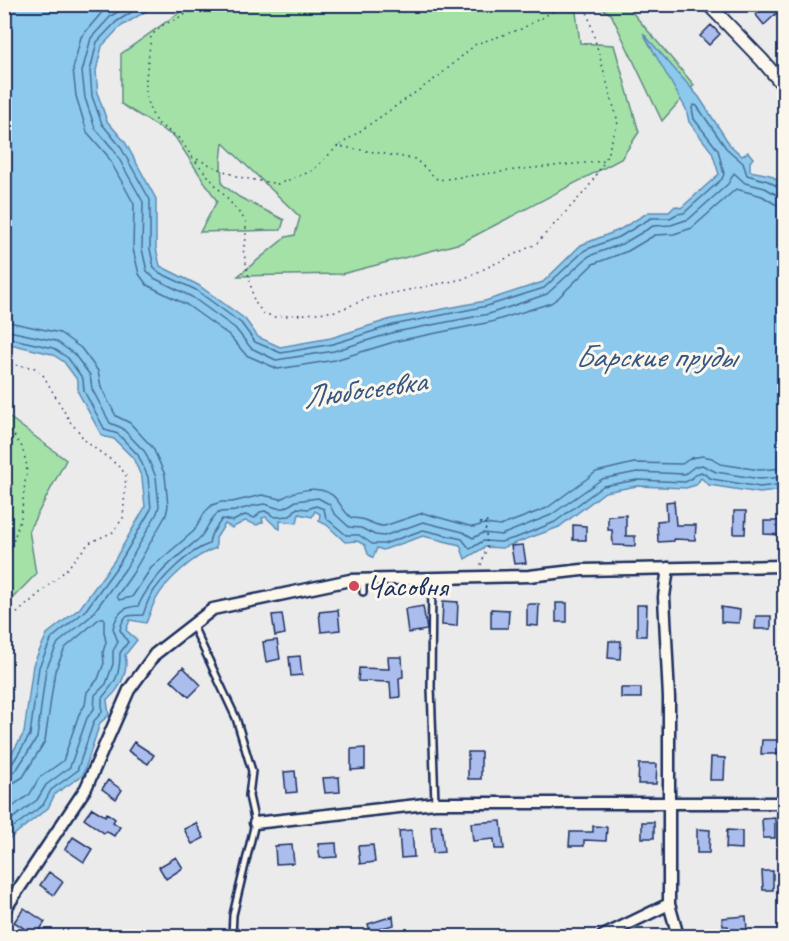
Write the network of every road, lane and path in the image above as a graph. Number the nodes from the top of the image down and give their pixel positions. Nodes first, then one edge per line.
1 (207, 4) edge
2 (567, 4) edge
3 (585, 4) edge
4 (708, 4) edge
5 (784, 86) edge
6 (338, 146) junction
7 (192, 157) junction
8 (605, 161) junction
9 (4, 363) edge
10 (4, 421) edge
11 (480, 523) dead end
12 (664, 565) junction
13 (784, 566) edge
14 (480, 578) junction
15 (432, 579) junction
16 (4, 580) edge
17 (363, 580) junction
18 (363, 592) dead end
19 (4, 620) edge
20 (193, 626) junction
21 (670, 802) junction
22 (435, 803) junction
23 (784, 803) edge
24 (255, 823) junction
25 (669, 904) junction
26 (4, 911) edge
27 (232, 936) edge
28 (603, 936) edge
29 (678, 936) edge

1 - 7 path
2 - 6 path
3 - 8 path
4 - 5 street
6 - 7 path
6 - 8 path
7 - 8 path
9 - 19 path
10 - 16 path
11 - 14 path
12 - 13 street
12 - 14 street
12 - 21 street
14 - 15 street
15 - 17 street
15 - 22 lane
17 - 18 lane
17 - 20 street
20 - 24 lane
20 - 26 street
21 - 22 street
21 - 23 street
21 - 25 street
22 - 24 street
24 - 27 lane
25 - 28 street
25 - 29 street

